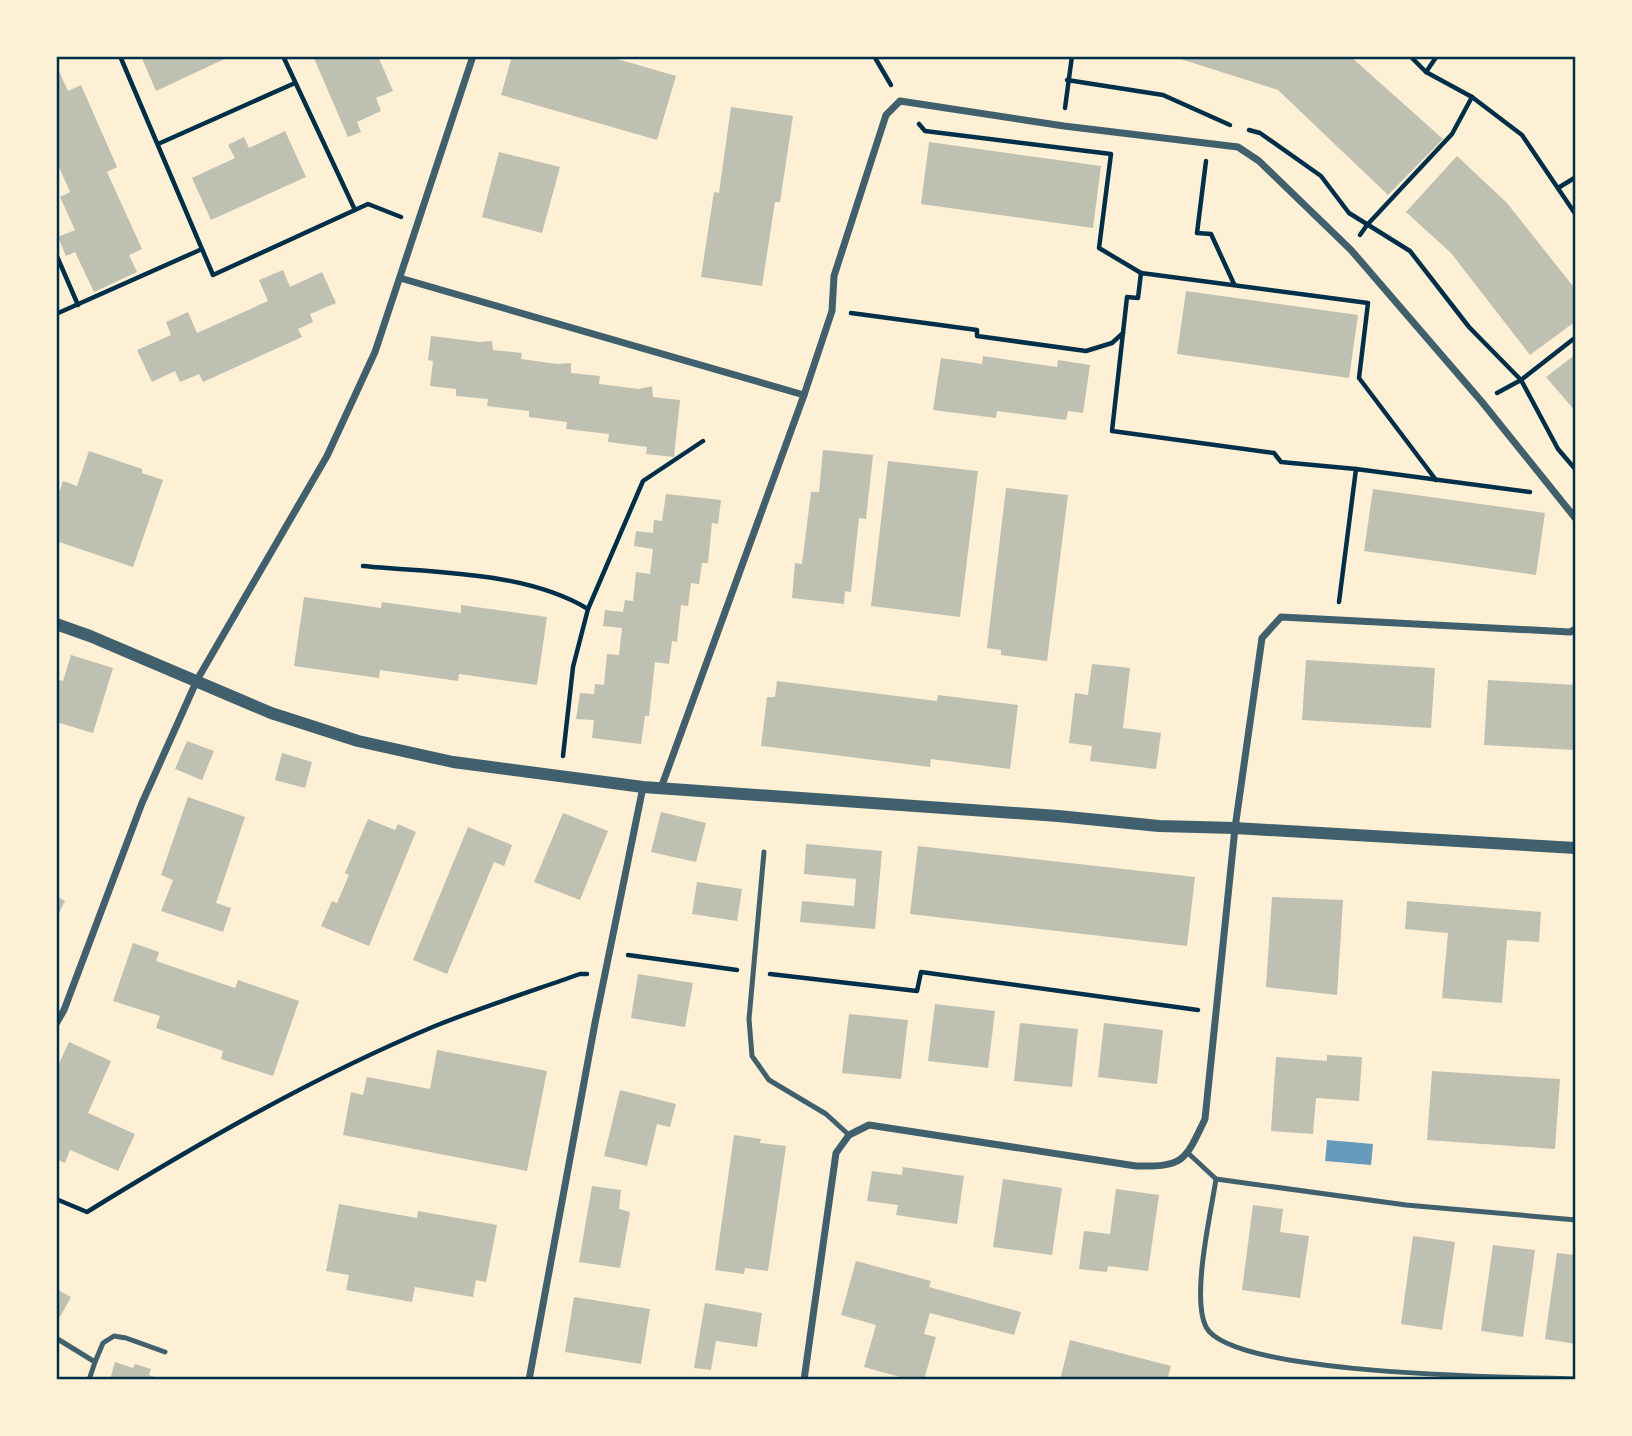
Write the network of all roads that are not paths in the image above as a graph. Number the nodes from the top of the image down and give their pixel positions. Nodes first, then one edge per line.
1 (473, 56) edge
2 (400, 278) junction
3 (804, 395) junction
4 (1576, 519) edge
5 (56, 624) edge
6 (1576, 629) edge
7 (197, 680) junction
8 (643, 787) junction
9 (661, 788) junction
10 (1235, 828) junction
11 (1576, 848) edge
12 (764, 852) dead end
13 (60, 1008) edge
14 (56, 1024) edge
15 (849, 1135) junction
16 (1188, 1153) junction
17 (1216, 1179) junction
18 (1576, 1220) edge
19 (56, 1338) edge
20 (165, 1352) dead end
21 (95, 1363) junction
22 (1576, 1379) edge
23 (89, 1380) edge
24 (529, 1380) edge
25 (804, 1380) edge

1 - 2 street
2 - 3 street
2 - 7 street
3 - 4 street
3 - 9 street
5 - 7 street
6 - 10 street
7 - 8 street
7 - 13 street
8 - 9 street
8 - 24 street
9 - 10 street
10 - 11 street
10 - 16 street
12 - 15 lane
13 - 14 street
15 - 16 street
15 - 25 street
16 - 17 lane
17 - 18 lane
17 - 22 lane
19 - 21 lane
20 - 21 lane
21 - 23 lane

